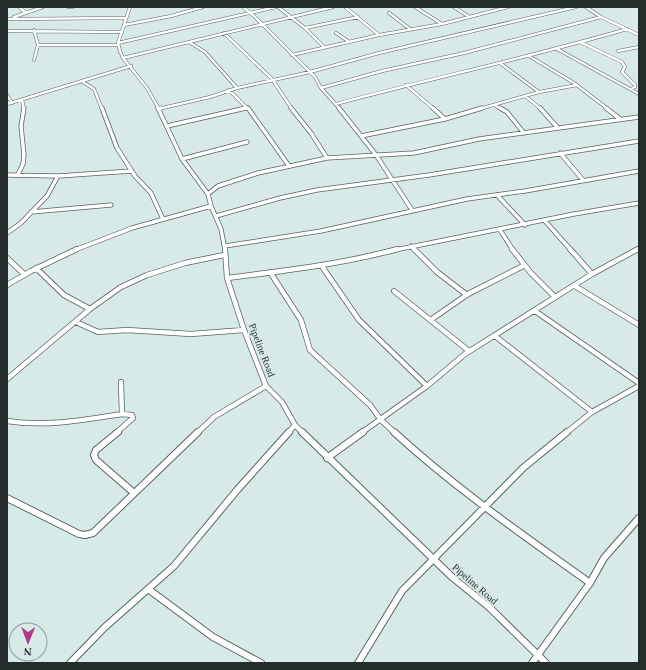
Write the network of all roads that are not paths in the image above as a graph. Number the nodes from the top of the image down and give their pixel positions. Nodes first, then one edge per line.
1 (19, 7) edge
2 (43, 7) edge
3 (68, 7) edge
4 (73, 7) edge
5 (130, 7) edge
6 (203, 7) edge
7 (243, 7) edge
8 (277, 7) edge
9 (332, 7) edge
10 (345, 7) edge
11 (415, 7) edge
12 (454, 7) edge
13 (508, 7) edge
14 (576, 7) edge
15 (586, 7) edge
16 (494, 8) edge
17 (26, 13) junction
18 (250, 13) junction
19 (389, 13) dead end
20 (468, 16) junction
21 (290, 17) junction
22 (358, 17) junction
23 (601, 17) junction
24 (126, 18) junction
25 (8, 19) edge
26 (442, 24) junction
27 (124, 25) junction
28 (262, 25) junction
29 (305, 28) junction
30 (410, 29) junction
31 (627, 29) junction
32 (7, 31) edge
33 (34, 32) junction
34 (122, 32) junction
35 (224, 33) junction
36 (336, 33) dead end
37 (379, 35) junction
38 (639, 35) edge
39 (348, 41) junction
40 (189, 42) junction
41 (580, 42) junction
42 (118, 44) junction
43 (38, 45) junction
44 (324, 47) junction
45 (639, 47) edge
46 (557, 48) junction
47 (618, 51) dead end
48 (292, 54) junction
49 (529, 56) junction
50 (123, 58) junction
51 (34, 60) dead end
52 (500, 63) junction
53 (130, 66) junction
54 (310, 72) junction
55 (272, 79) junction
56 (83, 82) junction
57 (406, 85) junction
58 (577, 85) junction
59 (236, 88) junction
60 (321, 88) junction
61 (631, 89) junction
62 (229, 90) junction
63 (539, 92) junction
64 (639, 94) edge
65 (7, 95) edge
66 (525, 96) junction
67 (22, 100) junction
68 (12, 103) junction
69 (7, 104) edge
70 (336, 104) junction
71 (494, 105) junction
72 (247, 108) junction
73 (158, 109) junction
74 (639, 117) edge
75 (445, 119) junction
76 (620, 119) junction
77 (167, 126) junction
78 (558, 128) junction
79 (524, 133) junction
80 (361, 136) junction
81 (639, 141) edge
82 (247, 142) dead end
83 (560, 153) junction
84 (376, 155) junction
85 (328, 158) junction
86 (182, 159) junction
87 (289, 166) junction
88 (132, 171) junction
89 (639, 171) edge
90 (18, 174) junction
91 (7, 175) edge
92 (58, 176) junction
93 (583, 180) junction
94 (392, 181) junction
95 (208, 194) junction
96 (497, 195) junction
97 (639, 203) edge
98 (111, 205) dead end
99 (211, 206) junction
100 (412, 210) junction
101 (31, 212) junction
102 (216, 216) junction
103 (163, 219) junction
104 (545, 221) junction
105 (524, 225) junction
106 (500, 230) junction
107 (7, 233) edge
108 (225, 246) junction
109 (411, 246) junction
110 (639, 249) edge
111 (224, 255) junction
112 (7, 258) edge
113 (321, 265) junction
114 (523, 266) junction
115 (36, 268) junction
116 (270, 272) junction
117 (24, 274) junction
118 (592, 274) junction
119 (227, 278) junction
120 (7, 285) edge
121 (575, 286) junction
122 (394, 291) dead end
123 (467, 295) junction
124 (555, 297) junction
125 (90, 310) junction
126 (535, 311) junction
127 (76, 322) junction
128 (432, 322) junction
129 (639, 325) edge
130 (244, 330) junction
131 (495, 336) junction
132 (469, 352) junction
133 (7, 379) edge
134 (121, 382) dead end
135 (639, 385) edge
136 (266, 386) junction
137 (427, 386) junction
138 (592, 412) junction
139 (122, 414) junction
140 (381, 420) junction
141 (7, 421) edge
142 (295, 425) junction
143 (327, 458) junction
144 (134, 493) junction
145 (7, 498) edge
146 (484, 507) junction
147 (639, 518) edge
148 (433, 558) junction
149 (590, 583) junction
150 (148, 589) junction
151 (539, 655) junction
152 (70, 663) edge
153 (261, 663) edge
154 (358, 663) edge
155 (532, 663) edge
156 (546, 663) edge

1 - 17 street
2 - 17 street
3 - 4 street
5 - 24 street
6 - 27 street
7 - 18 street
8 - 18 street
8 - 21 street
9 - 21 street
10 - 22 street
11 - 26 street
12 - 20 street
13 - 16 street
14 - 54 street
15 - 23 street
16 - 20 street
17 - 25 street
18 - 28 street
18 - 42 street
19 - 30 street
20 - 26 street
21 - 28 street
21 - 29 street
22 - 29 street
22 - 37 street
23 - 31 street
23 - 60 street
24 - 25 street
24 - 27 street
26 - 30 street
27 - 34 street
28 - 35 street
28 - 48 street
29 - 44 street
30 - 37 street
31 - 38 street
31 - 41 street
32 - 33 street
33 - 34 street
33 - 43 street
34 - 42 street
35 - 40 street
35 - 55 street
36 - 39 street
37 - 39 street
39 - 44 street
40 - 50 street
40 - 59 street
41 - 46 street
41 - 61 street
42 - 43 street
42 - 50 street, Pipeline Road
43 - 51 street
44 - 48 street
45 - 47 street
46 - 49 street
46 - 61 street
48 - 54 street
49 - 52 street
49 - 58 street
50 - 53 street, Pipeline Road
52 - 57 street
52 - 63 street
53 - 56 street
53 - 73 street, Pipeline Road
54 - 55 street
54 - 60 street
55 - 59 street
55 - 85 street
56 - 67 street
56 - 88 street
57 - 70 street
57 - 75 street
58 - 63 street
58 - 76 street
59 - 62 street
60 - 70 street
61 - 64 street
62 - 72 street
62 - 73 street
63 - 66 street
65 - 68 street
66 - 71 street
66 - 78 street
67 - 68 street
67 - 90 street
68 - 69 street
70 - 80 street
71 - 75 street
71 - 79 street
72 - 77 street
72 - 87 street
73 - 77 street, Pipeline Road
74 - 76 street
75 - 80 street
76 - 78 street
77 - 86 street, Pipeline Road
78 - 79 street
79 - 84 street
80 - 84 street
81 - 83 street
82 - 86 street
83 - 93 street
83 - 94 street
84 - 85 street
84 - 94 street
85 - 87 street
86 - 95 street, Pipeline Road
87 - 95 street
88 - 92 street
88 - 103 street
89 - 93 street
90 - 91 street
90 - 92 street
92 - 101 street
93 - 96 street
94 - 100 street
94 - 102 street
95 - 99 street, Pipeline Road
96 - 100 street
96 - 105 street
97 - 104 street
98 - 101 street
99 - 102 street, Pipeline Road
99 - 103 street
100 - 108 street
101 - 107 street
102 - 108 street, Pipeline Road
103 - 115 street
104 - 105 street
104 - 118 street
105 - 106 street
106 - 109 street
106 - 114 street
108 - 111 street, Pipeline Road
109 - 113 street
109 - 123 street
110 - 118 street
111 - 119 street, Pipeline Road
111 - 125 street
112 - 117 street
113 - 116 street
113 - 137 street
114 - 123 street
114 - 124 street
115 - 117 street
115 - 125 street
116 - 119 street
116 - 140 street
117 - 120 street
118 - 121 street
119 - 130 street, Pipeline Road
121 - 124 street
121 - 129 street
122 - 128 street
123 - 128 street
124 - 126 street
125 - 127 street
126 - 131 street
126 - 135 street
127 - 130 street
127 - 133 street
128 - 132 street
130 - 136 street, Pipeline Road
131 - 132 street
131 - 138 street
132 - 137 street
134 - 139 street
135 - 138 street
136 - 142 street, Pipeline Road
136 - 144 street
137 - 140 street
138 - 146 street
139 - 141 street
139 - 144 street
140 - 143 street
140 - 146 street
142 - 143 street, Pipeline Road
142 - 150 street
143 - 148 street, Pipeline Road
144 - 145 street
146 - 148 street
146 - 149 street
147 - 149 street
148 - 151 street, Pipeline Road
148 - 154 street
149 - 151 street
150 - 152 street
150 - 153 street
151 - 155 street
151 - 156 street, Pipeline Road

